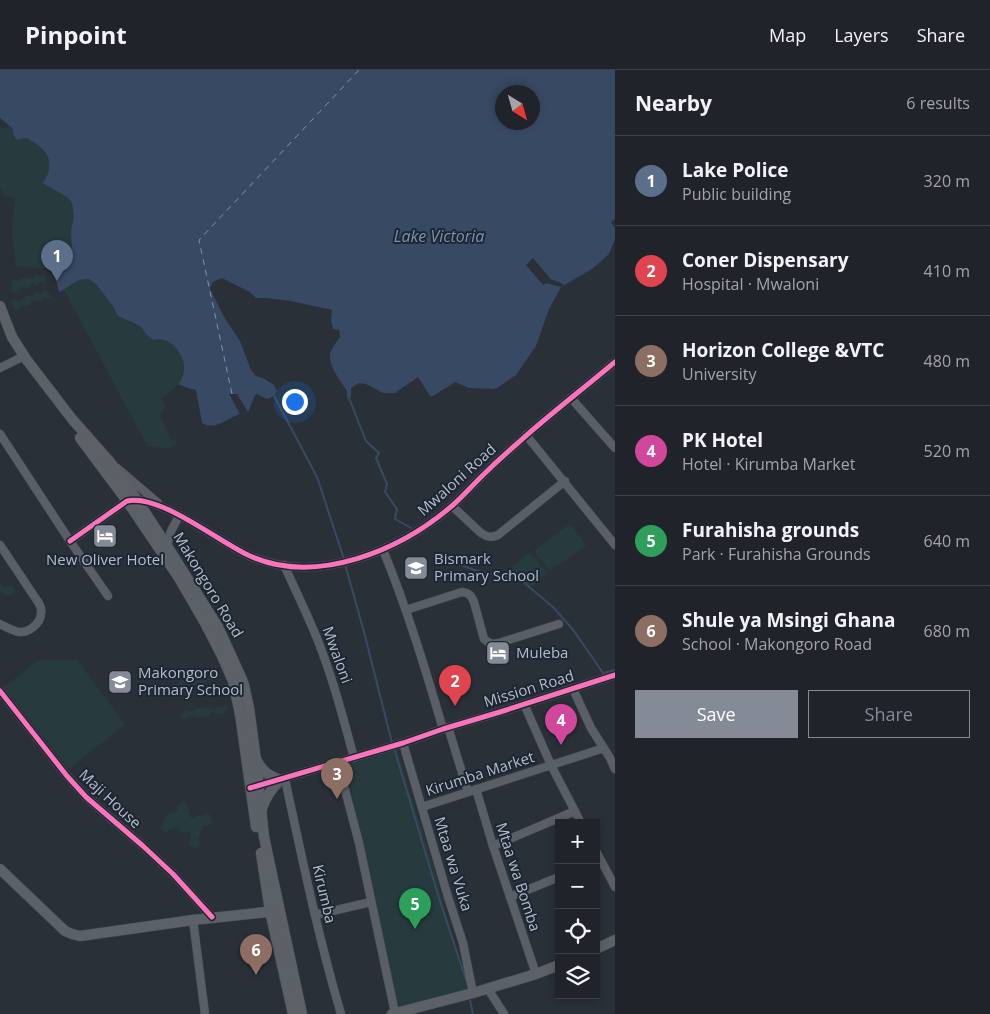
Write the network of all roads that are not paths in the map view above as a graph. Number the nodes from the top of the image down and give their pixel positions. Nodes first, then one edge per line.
1 (0, 306) edge
2 (0, 320) edge
3 (20, 358) junction
4 (614, 365) edge
5 (0, 368) edge
6 (571, 398) junction
7 (0, 434) edge
8 (526, 435) junction
9 (615, 448) edge
10 (110, 462) junction
11 (565, 482) junction
12 (132, 500) junction
13 (452, 506) junction
14 (163, 508) junction
15 (179, 516) junction
16 (70, 541) junction
17 (615, 544) edge
18 (0, 545) edge
19 (167, 546) junction
20 (383, 550) junction
21 (284, 566) junction
22 (108, 596) dead end
23 (406, 610) junction
24 (0, 624) edge
25 (559, 624) dead end
26 (615, 675) edge
27 (573, 689) junction
28 (0, 691) edge
29 (524, 704) junction
30 (446, 728) junction
31 (400, 744) junction
32 (604, 748) junction
33 (354, 758) junction
34 (256, 760) junction
35 (338, 763) junction
36 (551, 765) junction
37 (615, 769) edge
38 (283, 780) junction
39 (254, 787) junction
40 (472, 790) junction
41 (422, 807) junction
42 (575, 811) junction
43 (261, 813) junction
44 (579, 819) edge
45 (493, 846) junction
46 (600, 864) edge
47 (0, 869) edge
48 (555, 879) edge
49 (615, 887) edge
50 (510, 897) junction
51 (371, 902) junction
52 (275, 911) junction
53 (315, 915) junction
54 (212, 917) junction
55 (193, 920) junction
56 (615, 940) edge
57 (600, 947) edge
58 (555, 967) edge
59 (536, 974) junction
60 (488, 989) junction
61 (473, 993) junction
62 (206, 1014) edge
63 (293, 1014) edge
64 (302, 1014) edge
65 (341, 1014) edge
66 (394, 1014) edge
67 (504, 1014) edge

1 - 10 main road, Makongoro Road
2 - 3 main road, Makongoro Road
3 - 5 street
3 - 12 main road, Makongoro Road
4 - 6 street, Mwaloni Road
6 - 8 street, Mwaloni Road
6 - 9 street
7 - 16 street
8 - 11 street
8 - 13 street, Mwaloni Road
10 - 12 main road, Makongoro Road
10 - 14 street
11 - 13 street
11 - 17 street
12 - 14 street, Mwaloni Road
12 - 16 street
12 - 19 main road, Makongoro Road
12 - 39 main road, Makongoro Road
13 - 20 street, Mwaloni Road
14 - 15 street, Mwaloni Road
15 - 19 street
15 - 21 street, Mwaloni Road
16 - 22 street
18 - 24 street
19 - 34 main road, Makongoro Road
20 - 21 street, Mwaloni Road
20 - 23 street
21 - 33 street, Mwaloni
23 - 25 street
23 - 30 street
26 - 27 street, Mission Road
27 - 29 street, Mission Road
27 - 32 street
28 - 54 street, Maji House
29 - 30 street, Mission Road
29 - 36 street
30 - 31 street, Mission Road
30 - 40 street, Mtaa wa Bomba
31 - 33 street, Mission Road
31 - 41 street, Mtaa wa Vuka
32 - 36 street, Kirumba Market
32 - 37 street
33 - 35 street, Mission Road
34 - 38 main road
34 - 39 main road, Makongoro Road
35 - 38 street, Mission Road
35 - 51 street
36 - 40 street, Kirumba Market
36 - 42 street
38 - 39 street, Mission Road
38 - 43 main road
38 - 53 street, Kirumba
39 - 43 main road, Makongoro Road
39 - 52 main road, Makongoro Road
40 - 41 street, Kirumba Market
40 - 45 street, Mtaa wa Bomba
41 - 61 street, Mtaa wa Vuka
42 - 44 street
42 - 45 street
43 - 52 main road, Makongoro Road
45 - 50 street, Mtaa wa Bomba
46 - 49 street
47 - 55 main road
48 - 50 street
50 - 59 street, Mtaa wa Bomba
51 - 53 street
51 - 66 street
52 - 54 main road
52 - 63 main road, Makongoro Road
52 - 64 main road, Makongoro Road
53 - 65 street, Kirumba
54 - 55 main road
55 - 62 street
56 - 57 main road
58 - 59 main road
59 - 60 main road
60 - 61 main road
60 - 67 street
61 - 66 main road

